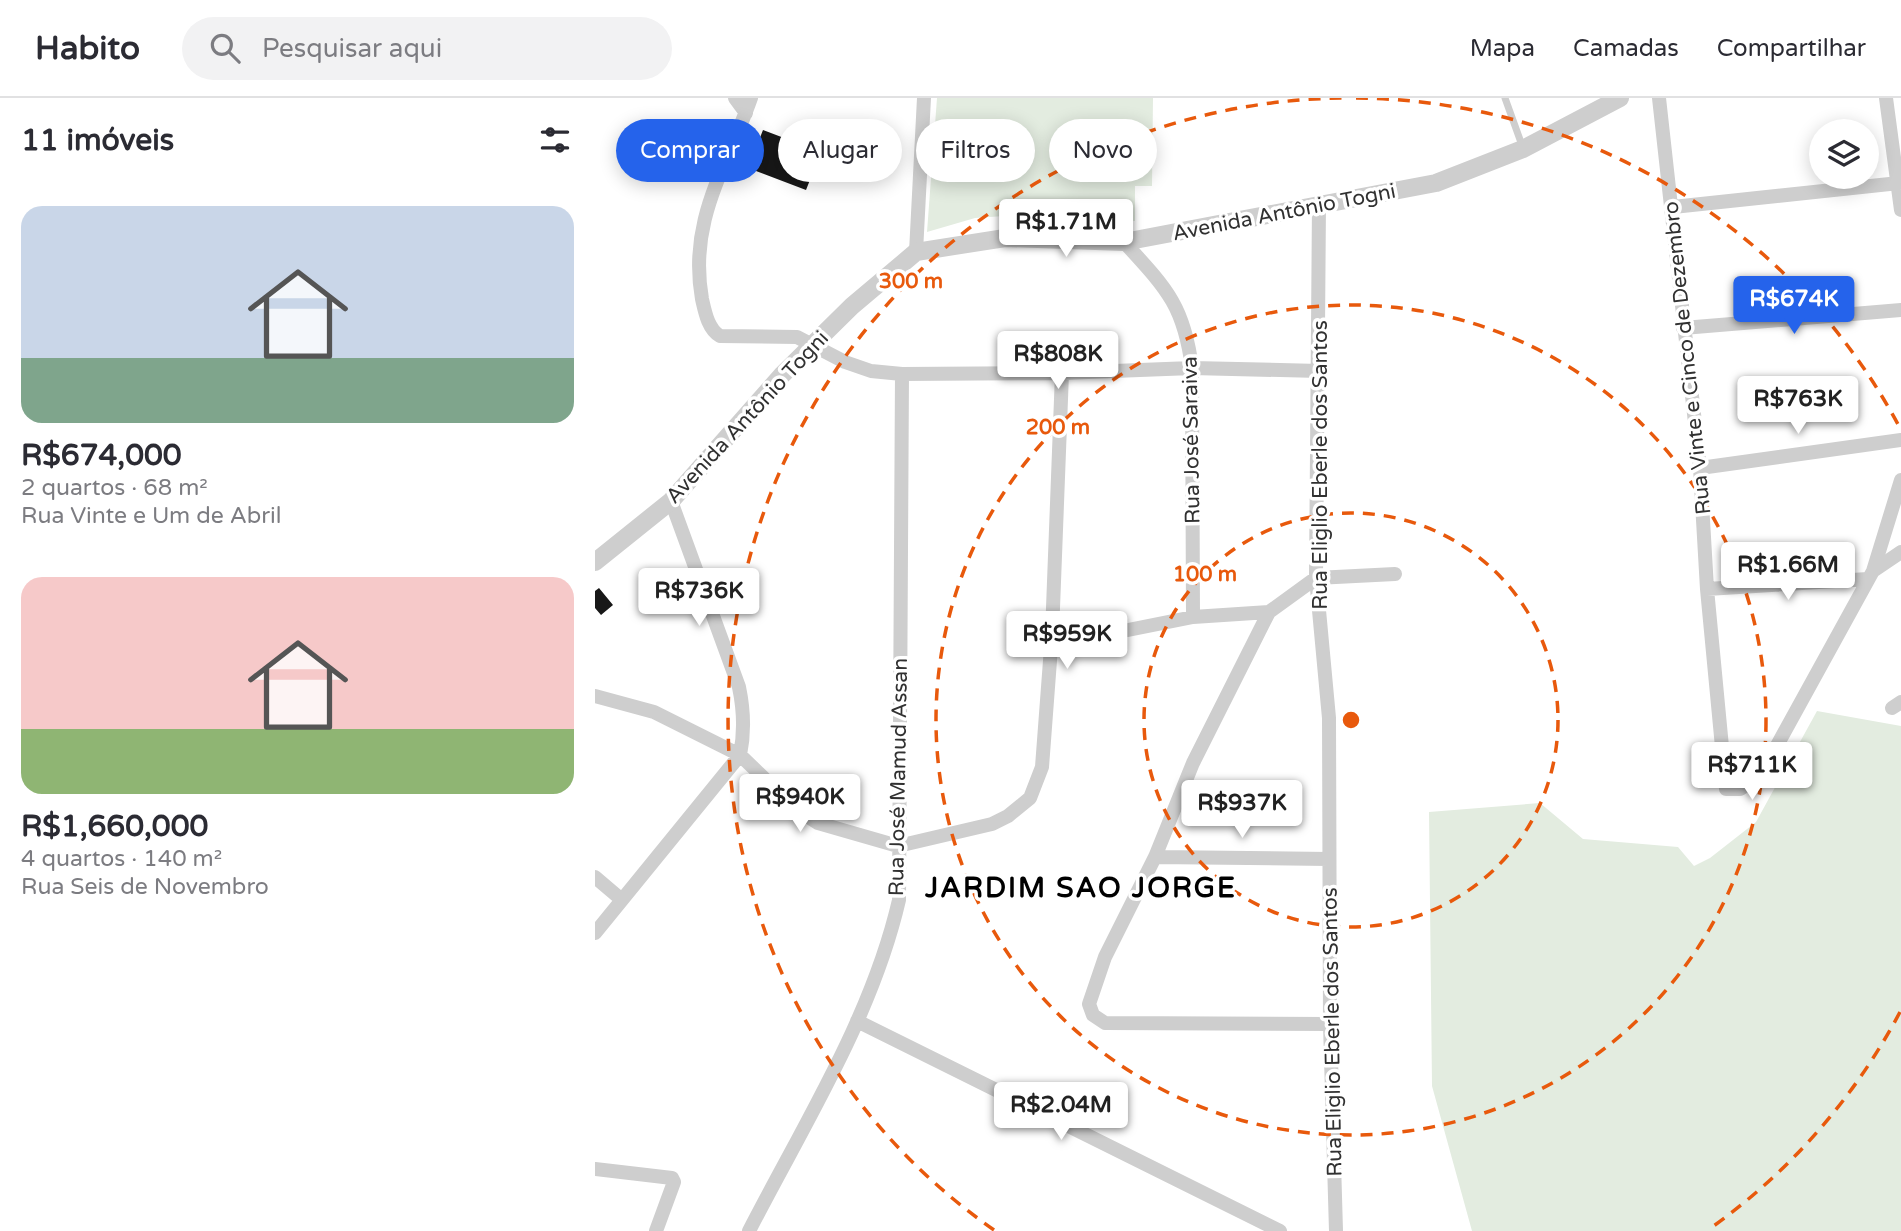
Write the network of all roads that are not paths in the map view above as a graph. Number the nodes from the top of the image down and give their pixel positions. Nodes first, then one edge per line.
1 (735, 98) edge
2 (751, 98) edge
3 (924, 98) edge
4 (1506, 98) edge
5 (1620, 98) edge
6 (1660, 98) edge
7 (1886, 98) edge
8 (746, 113) junction
9 (1523, 149) junction
10 (1899, 183) junction
11 (1319, 203) junction
12 (1673, 207) junction
13 (1901, 210) edge
14 (1124, 242) junction
15 (916, 252) junction
16 (1901, 310) edge
17 (1683, 328) junction
18 (813, 344) junction
19 (1192, 368) junction
20 (1320, 371) junction
21 (1062, 373) junction
22 (902, 374) junction
23 (1901, 440) edge
24 (1700, 468) junction
25 (1901, 480) edge
26 (671, 502) junction
27 (1901, 552) edge
28 (595, 562) edge
29 (1395, 574) dead end
30 (1870, 575) junction
31 (1316, 578) junction
32 (1707, 589) junction
33 (1269, 612) junction
34 (1193, 617) junction
35 (1128, 630) dead end
36 (595, 696) edge
37 (740, 755) junction
38 (898, 846) junction
39 (1155, 857) junction
40 (1329, 859) junction
41 (595, 877) edge
42 (622, 900) junction
43 (595, 933) edge
44 (857, 1021) junction
45 (1330, 1024) junction
46 (595, 1169) edge
47 (656, 1231) edge
48 (749, 1231) edge
49 (1280, 1231) edge
50 (1336, 1231) edge

1 - 8 street
2 - 8 street
3 - 15 street
4 - 9 lane
5 - 9 street, Avenida Antônio Togni
6 - 12 street, Rua Vinte e Cinco de Dezembro
7 - 10 street
8 - 18 street
9 - 11 street, Avenida Antônio Togni
10 - 12 street
10 - 13 street
11 - 14 street, Avenida Antônio Togni
11 - 20 street, Rua Eliglio Eberle dos Santos
12 - 17 street, Rua Vinte e Cinco de Dezembro
14 - 15 street, Avenida Antônio Togni
14 - 19 street, Rua José Saraiva
15 - 18 street, Avenida Antônio Togni
16 - 17 street
17 - 24 street, Rua Vinte e Cinco de Dezembro
18 - 22 street
18 - 26 street, Avenida Antônio Togni
19 - 20 street
19 - 21 street
19 - 34 street, Rua José Saraiva
20 - 31 street, Rua Eliglio Eberle dos Santos
21 - 22 street
21 - 38 street
22 - 38 street, Rua José Mamud Assan
23 - 24 street
24 - 32 street, Rua Vinte e Cinco de Dezembro
25 - 30 street
26 - 28 street, Avenida Antônio Togni
26 - 37 street
27 - 30 street
29 - 31 street
30 - 32 street
30 - 32 street, Rua Vinte e Cinco de Dezembro
31 - 33 street
31 - 40 street, Rua Eliglio Eberle dos Santos
33 - 34 street
33 - 39 street
34 - 35 street
36 - 37 street
37 - 38 street
37 - 42 street
38 - 44 street, Rua José Mamud Assan
39 - 40 street
39 - 45 street
40 - 45 street, Rua Eliglio Eberle dos Santos
41 - 42 street
42 - 43 street
44 - 48 street, Rua José Mamud Assan
44 - 49 street
45 - 50 street, Rua Eliglio Eberle dos Santos
46 - 47 street

